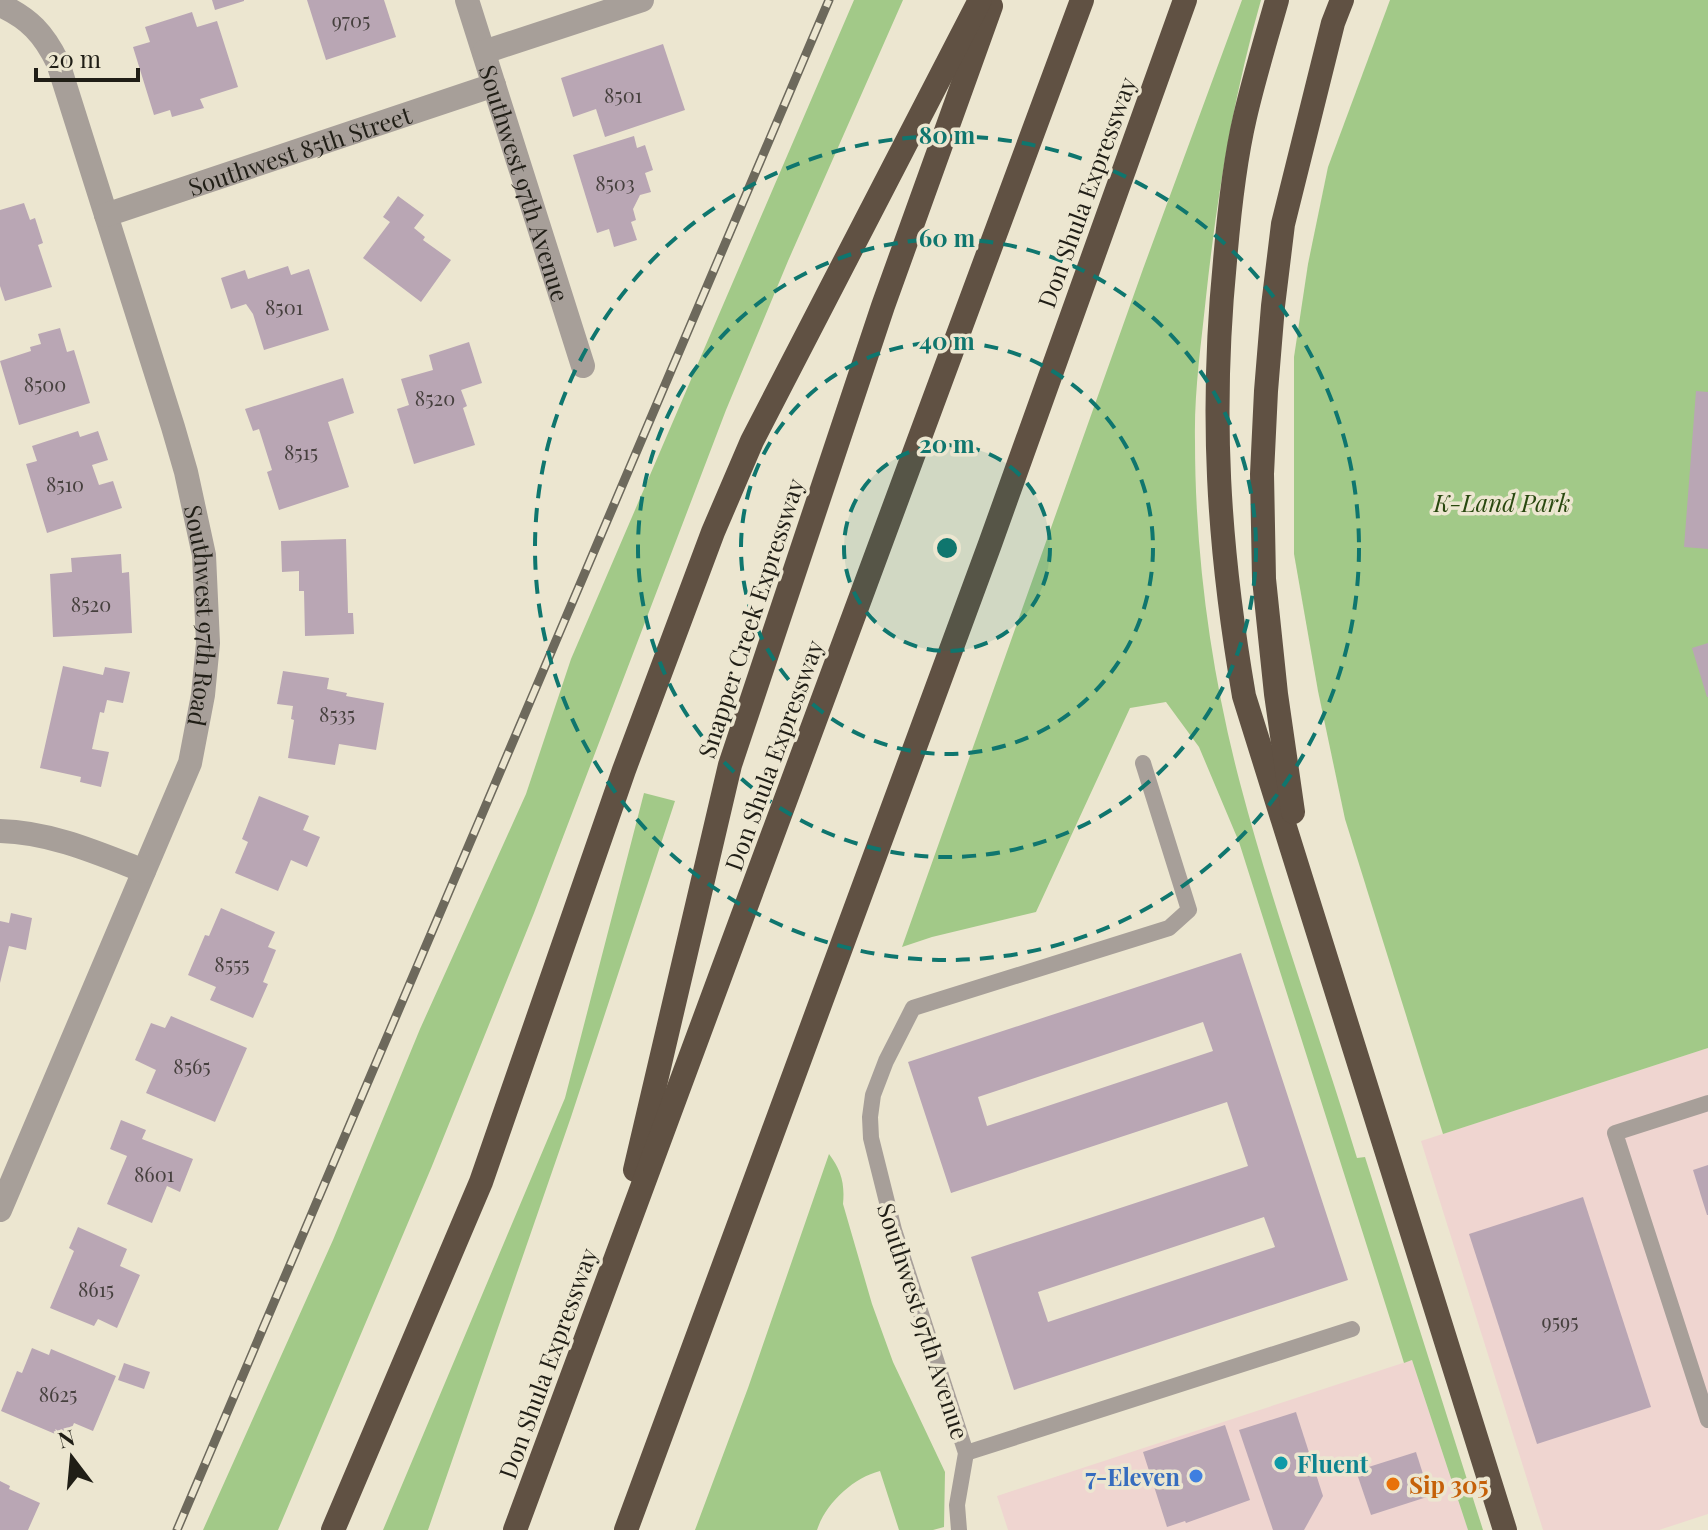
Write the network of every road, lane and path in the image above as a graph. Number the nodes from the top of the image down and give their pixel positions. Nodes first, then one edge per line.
1 (467, 0) edge
2 (642, 0) edge
3 (980, 0) edge
4 (993, 0) edge
5 (1082, 0) edge
6 (1185, 0) edge
7 (1277, 0) edge
8 (1342, 0) edge
9 (11, 10) edge
10 (484, 52) junction
11 (494, 85) junction
12 (106, 215) junction
13 (583, 366) dead end
14 (1143, 763) dead end
15 (0, 831) edge
16 (144, 871) junction
17 (1304, 886) junction
18 (1708, 1103) edge
19 (0, 1210) edge
20 (611, 1270) junction
21 (1352, 1329) dead end
22 (1708, 1420) edge
23 (966, 1453) junction
24 (333, 1530) edge
25 (515, 1530) edge
26 (626, 1530) edge
27 (959, 1530) edge
28 (1505, 1530) edge

1 - 10 street, Southwest 97th Avenue
2 - 10 street
3 - 24 highway
4 - 20 highway, Snapper Creek Expressway
5 - 20 highway, Don Shula Expressway
6 - 26 highway, Don Shula Expressway
7 - 17 highway
8 - 17 highway
9 - 12 street, Southwest 97th Road
10 - 11 street, Southwest 97th Avenue
11 - 12 street, Southwest 85th Street
11 - 13 street, Southwest 97th Avenue
12 - 16 street, Southwest 97th Road
14 - 23 lane, Southwest 97th Avenue
15 - 16 street
16 - 19 street, Southwest 97th Road
17 - 28 highway
18 - 22 lane
20 - 25 highway, Don Shula Expressway
21 - 23 lane
23 - 27 lane, Southwest 97th Avenue

